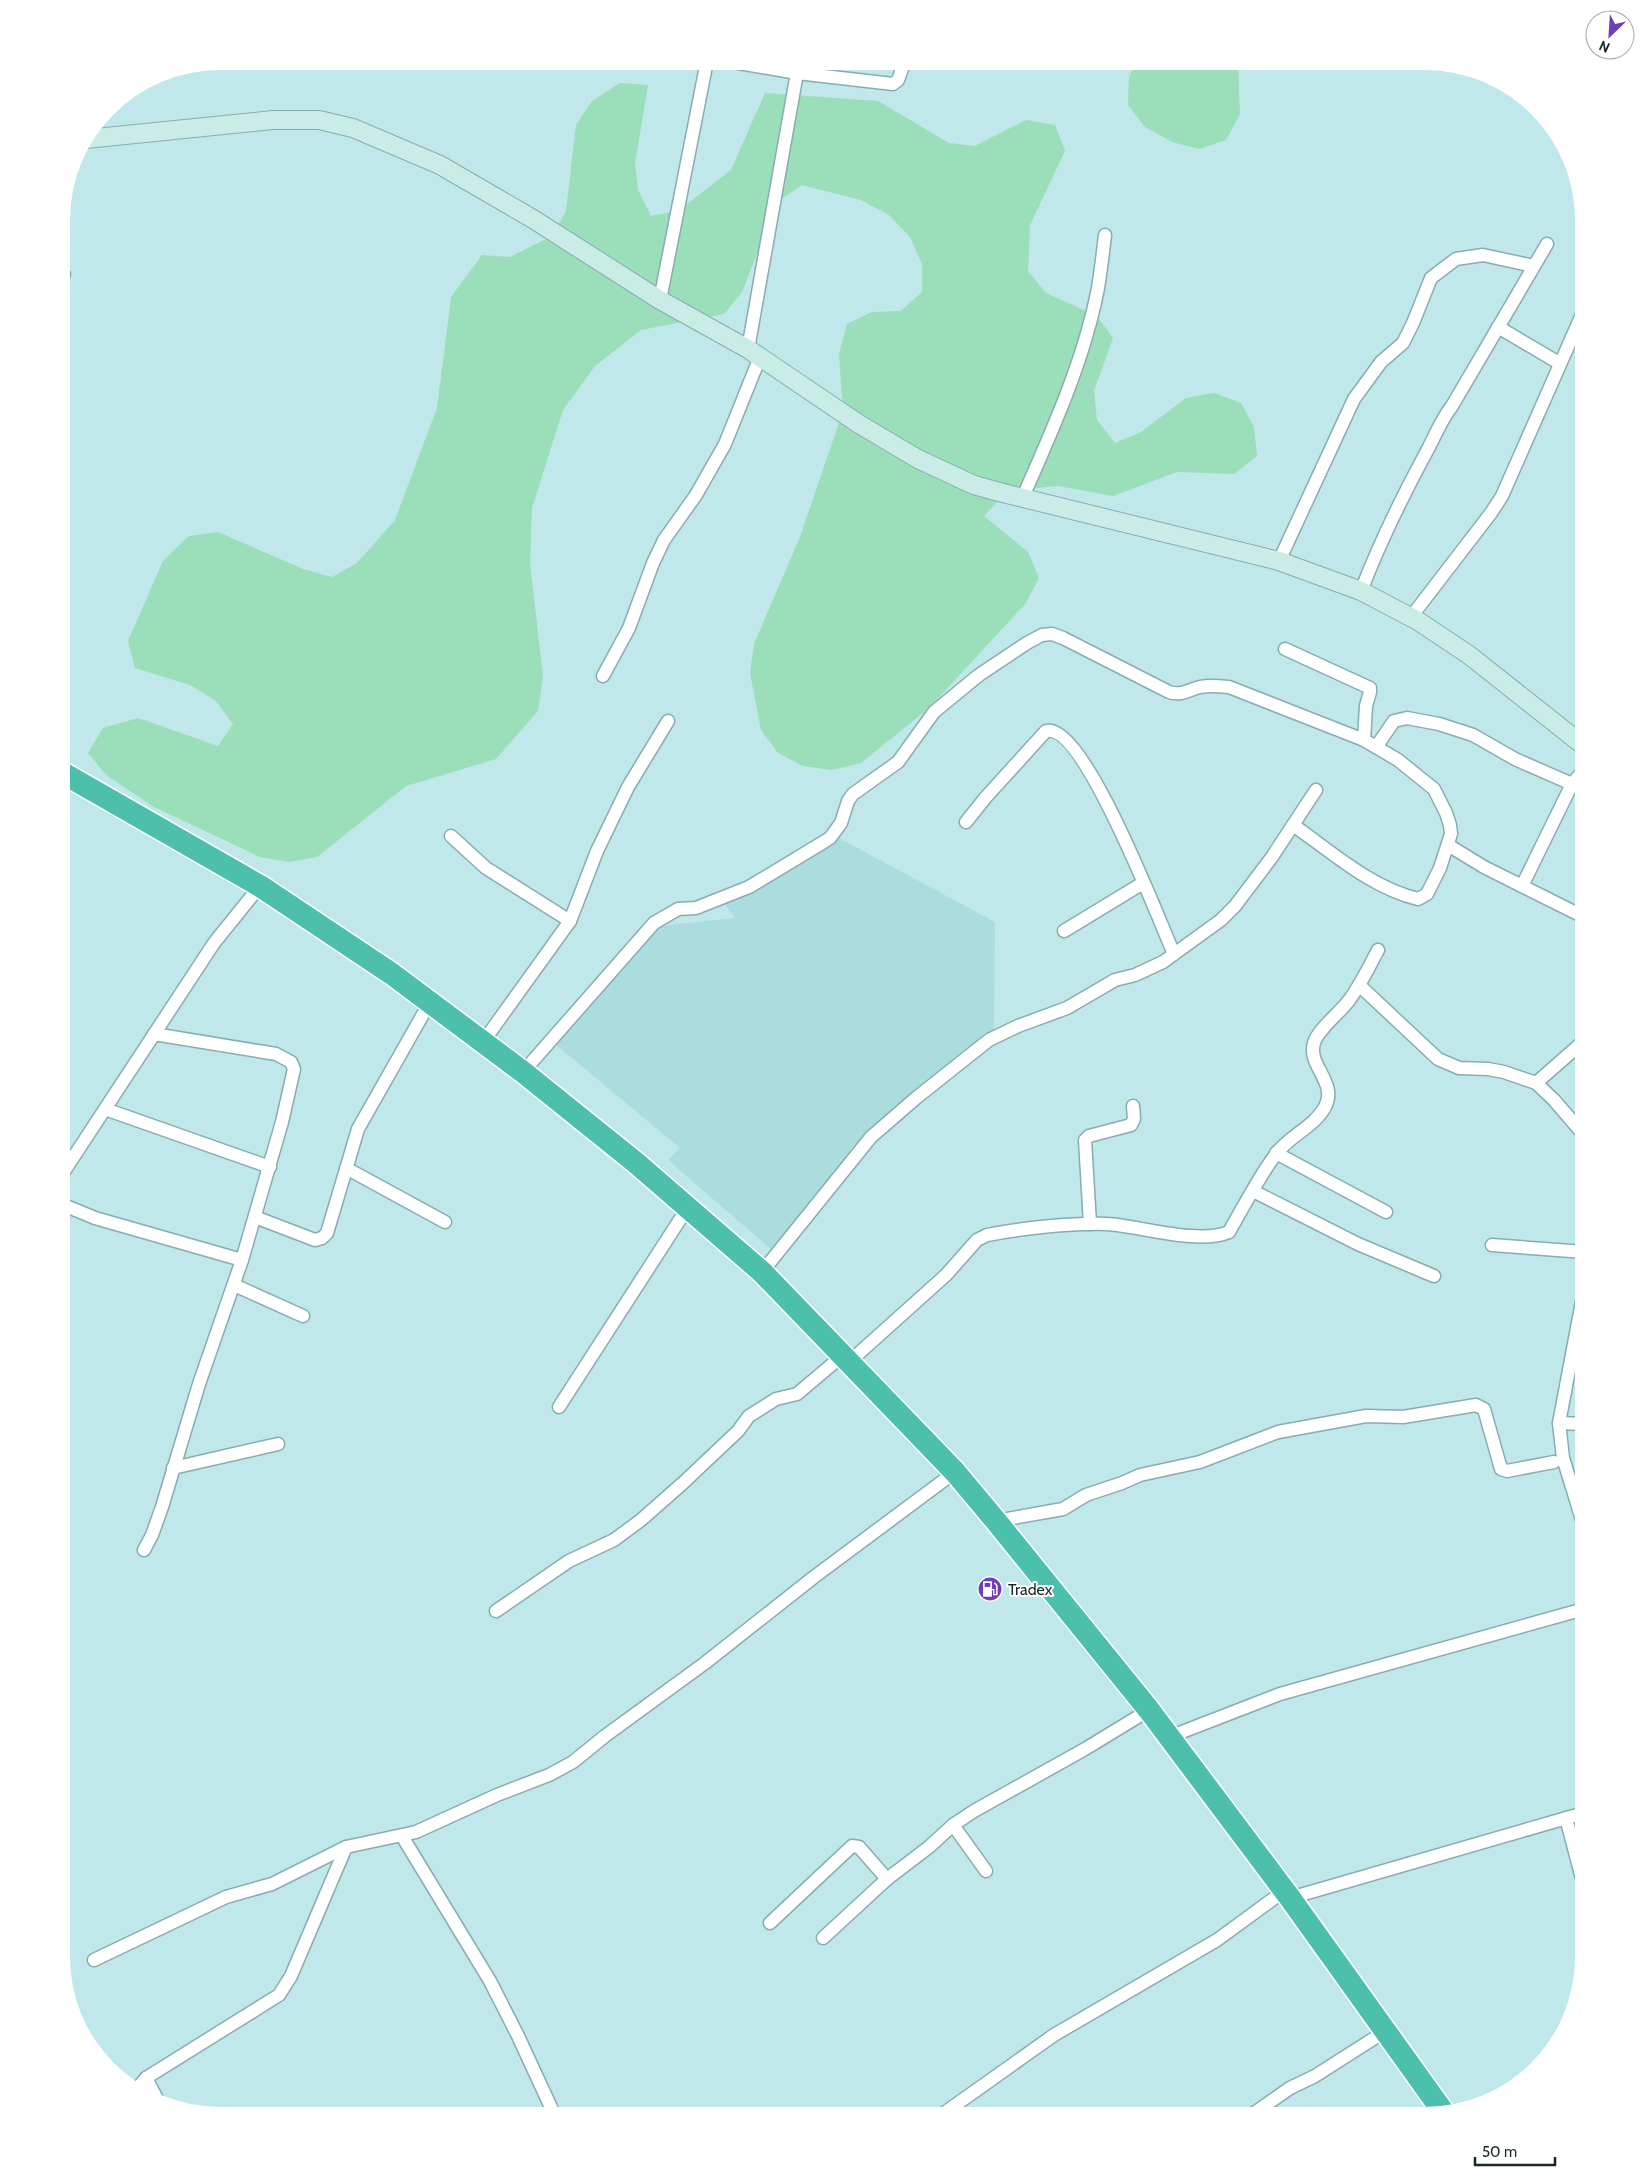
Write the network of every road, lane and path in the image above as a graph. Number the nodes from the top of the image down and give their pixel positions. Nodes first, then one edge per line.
1 (705, 70) edge
2 (780, 70) edge
3 (902, 70) edge
4 (797, 73) junction
5 (94, 139) edge
6 (1105, 235) dead end
7 (1547, 244) dead end
8 (1534, 266) junction
9 (660, 300) junction
10 (1498, 328) junction
11 (1575, 329) edge
12 (754, 353) junction
13 (1559, 363) junction
14 (1022, 499) junction
15 (1280, 561) junction
16 (1361, 591) junction
17 (1411, 617) junction
18 (1285, 649) dead end
19 (603, 676) dead end
20 (668, 721) dead end
21 (1575, 739) edge
22 (1364, 740) junction
23 (1376, 747) junction
24 (70, 777) edge
25 (1575, 780) edge
26 (1572, 784) junction
27 (1316, 790) dead end
28 (966, 822) dead end
29 (1293, 825) junction
30 (451, 836) dead end
31 (1448, 845) junction
32 (1143, 883) junction
33 (260, 886) junction
34 (1522, 886) junction
35 (1575, 912) edge
36 (570, 921) junction
37 (1064, 931) dead end
38 (1378, 950) dead end
39 (1174, 954) junction
40 (1359, 985) junction
41 (430, 1002) junction
42 (154, 1034) junction
43 (483, 1042) junction
44 (1575, 1048) edge
45 (523, 1072) junction
46 (1536, 1083) junction
47 (1133, 1106) dead end
48 (106, 1109) junction
49 (1575, 1124) edge
50 (1276, 1152) junction
51 (70, 1163) edge
52 (270, 1167) junction
53 (346, 1168) junction
54 (1253, 1192) junction
55 (688, 1207) junction
56 (70, 1208) edge
57 (1386, 1212) dead end
58 (255, 1217) junction
59 (445, 1222) dead end
60 (1090, 1224) junction
61 (1492, 1245) dead end
62 (1575, 1251) edge
63 (242, 1260) junction
64 (762, 1272) junction
65 (1434, 1276) dead end
66 (234, 1285) junction
67 (303, 1316) dead end
68 (1575, 1358) edge
69 (845, 1359) junction
70 (558, 1407) dead end
71 (1559, 1423) junction
72 (1575, 1424) edge
73 (278, 1444) dead end
74 (1554, 1462) dead end
75 (173, 1468) junction
76 (956, 1472) junction
77 (1575, 1497) edge
78 (996, 1520) junction
79 (144, 1550) dead end
80 (496, 1611) dead end
81 (1575, 1612) edge
82 (1149, 1710) junction
83 (1169, 1737) junction
84 (1575, 1816) edge
85 (1566, 1818) junction
86 (953, 1825) junction
87 (402, 1836) junction
88 (346, 1847) junction
89 (1575, 1852) edge
90 (986, 1871) dead end
91 (887, 1879) junction
92 (1287, 1894) junction
93 (770, 1923) dead end
94 (823, 1938) dead end
95 (94, 1960) dead end
96 (1384, 2032) junction
97 (146, 2078) junction
98 (141, 2084) edge
99 (153, 2091) edge
100 (1439, 2106) edge
101 (551, 2107) edge
102 (953, 2107) edge
103 (1263, 2107) edge

1 - 9 street
2 - 4 street
3 - 4 street
4 - 12 street
5 - 9 main road
6 - 14 street
7 - 8 street
8 - 10 street
8 - 15 street
9 - 12 main road
10 - 13 street
10 - 16 street
11 - 13 street
12 - 14 main road
12 - 19 street
13 - 17 street
14 - 15 main road
15 - 16 main road
16 - 17 main road
17 - 21 main road
18 - 22 street
20 - 36 street
22 - 23 street
22 - 45 street
23 - 26 street
23 - 31 street
24 - 33 highway
25 - 26 street
26 - 34 street
27 - 29 street
28 - 32 street
29 - 31 street
29 - 39 street
30 - 36 street
31 - 34 street
32 - 37 street
32 - 39 street
33 - 41 highway
33 - 42 street
34 - 35 street
36 - 43 street
38 - 40 street
39 - 64 street
40 - 46 street
40 - 50 street
41 - 43 highway
41 - 53 street
42 - 48 street
42 - 52 street
43 - 45 highway
44 - 46 street
45 - 55 highway
46 - 49 street
47 - 60 street
48 - 51 street
48 - 52 street
50 - 54 street
50 - 57 street
52 - 58 street
53 - 58 street
53 - 59 street
54 - 60 street
54 - 65 street
55 - 64 highway
55 - 70 street
56 - 63 street
58 - 63 street
60 - 69 street
61 - 62 street
63 - 66 street
64 - 69 highway
66 - 67 street
66 - 75 street
68 - 71 street
69 - 76 highway
69 - 80 street
71 - 72 street
71 - 77 street
73 - 75 street
74 - 78 street
75 - 79 street
76 - 78 highway
76 - 87 street
78 - 82 highway
81 - 83 street
82 - 83 highway
82 - 86 street
83 - 92 highway
84 - 85 street
85 - 89 street
85 - 92 street
86 - 90 street
86 - 91 street
87 - 88 street
87 - 101 street
88 - 95 street
88 - 97 street
91 - 93 street
91 - 94 street
92 - 96 highway
92 - 102 street
96 - 100 highway
96 - 103 street
97 - 98 street
97 - 99 street

